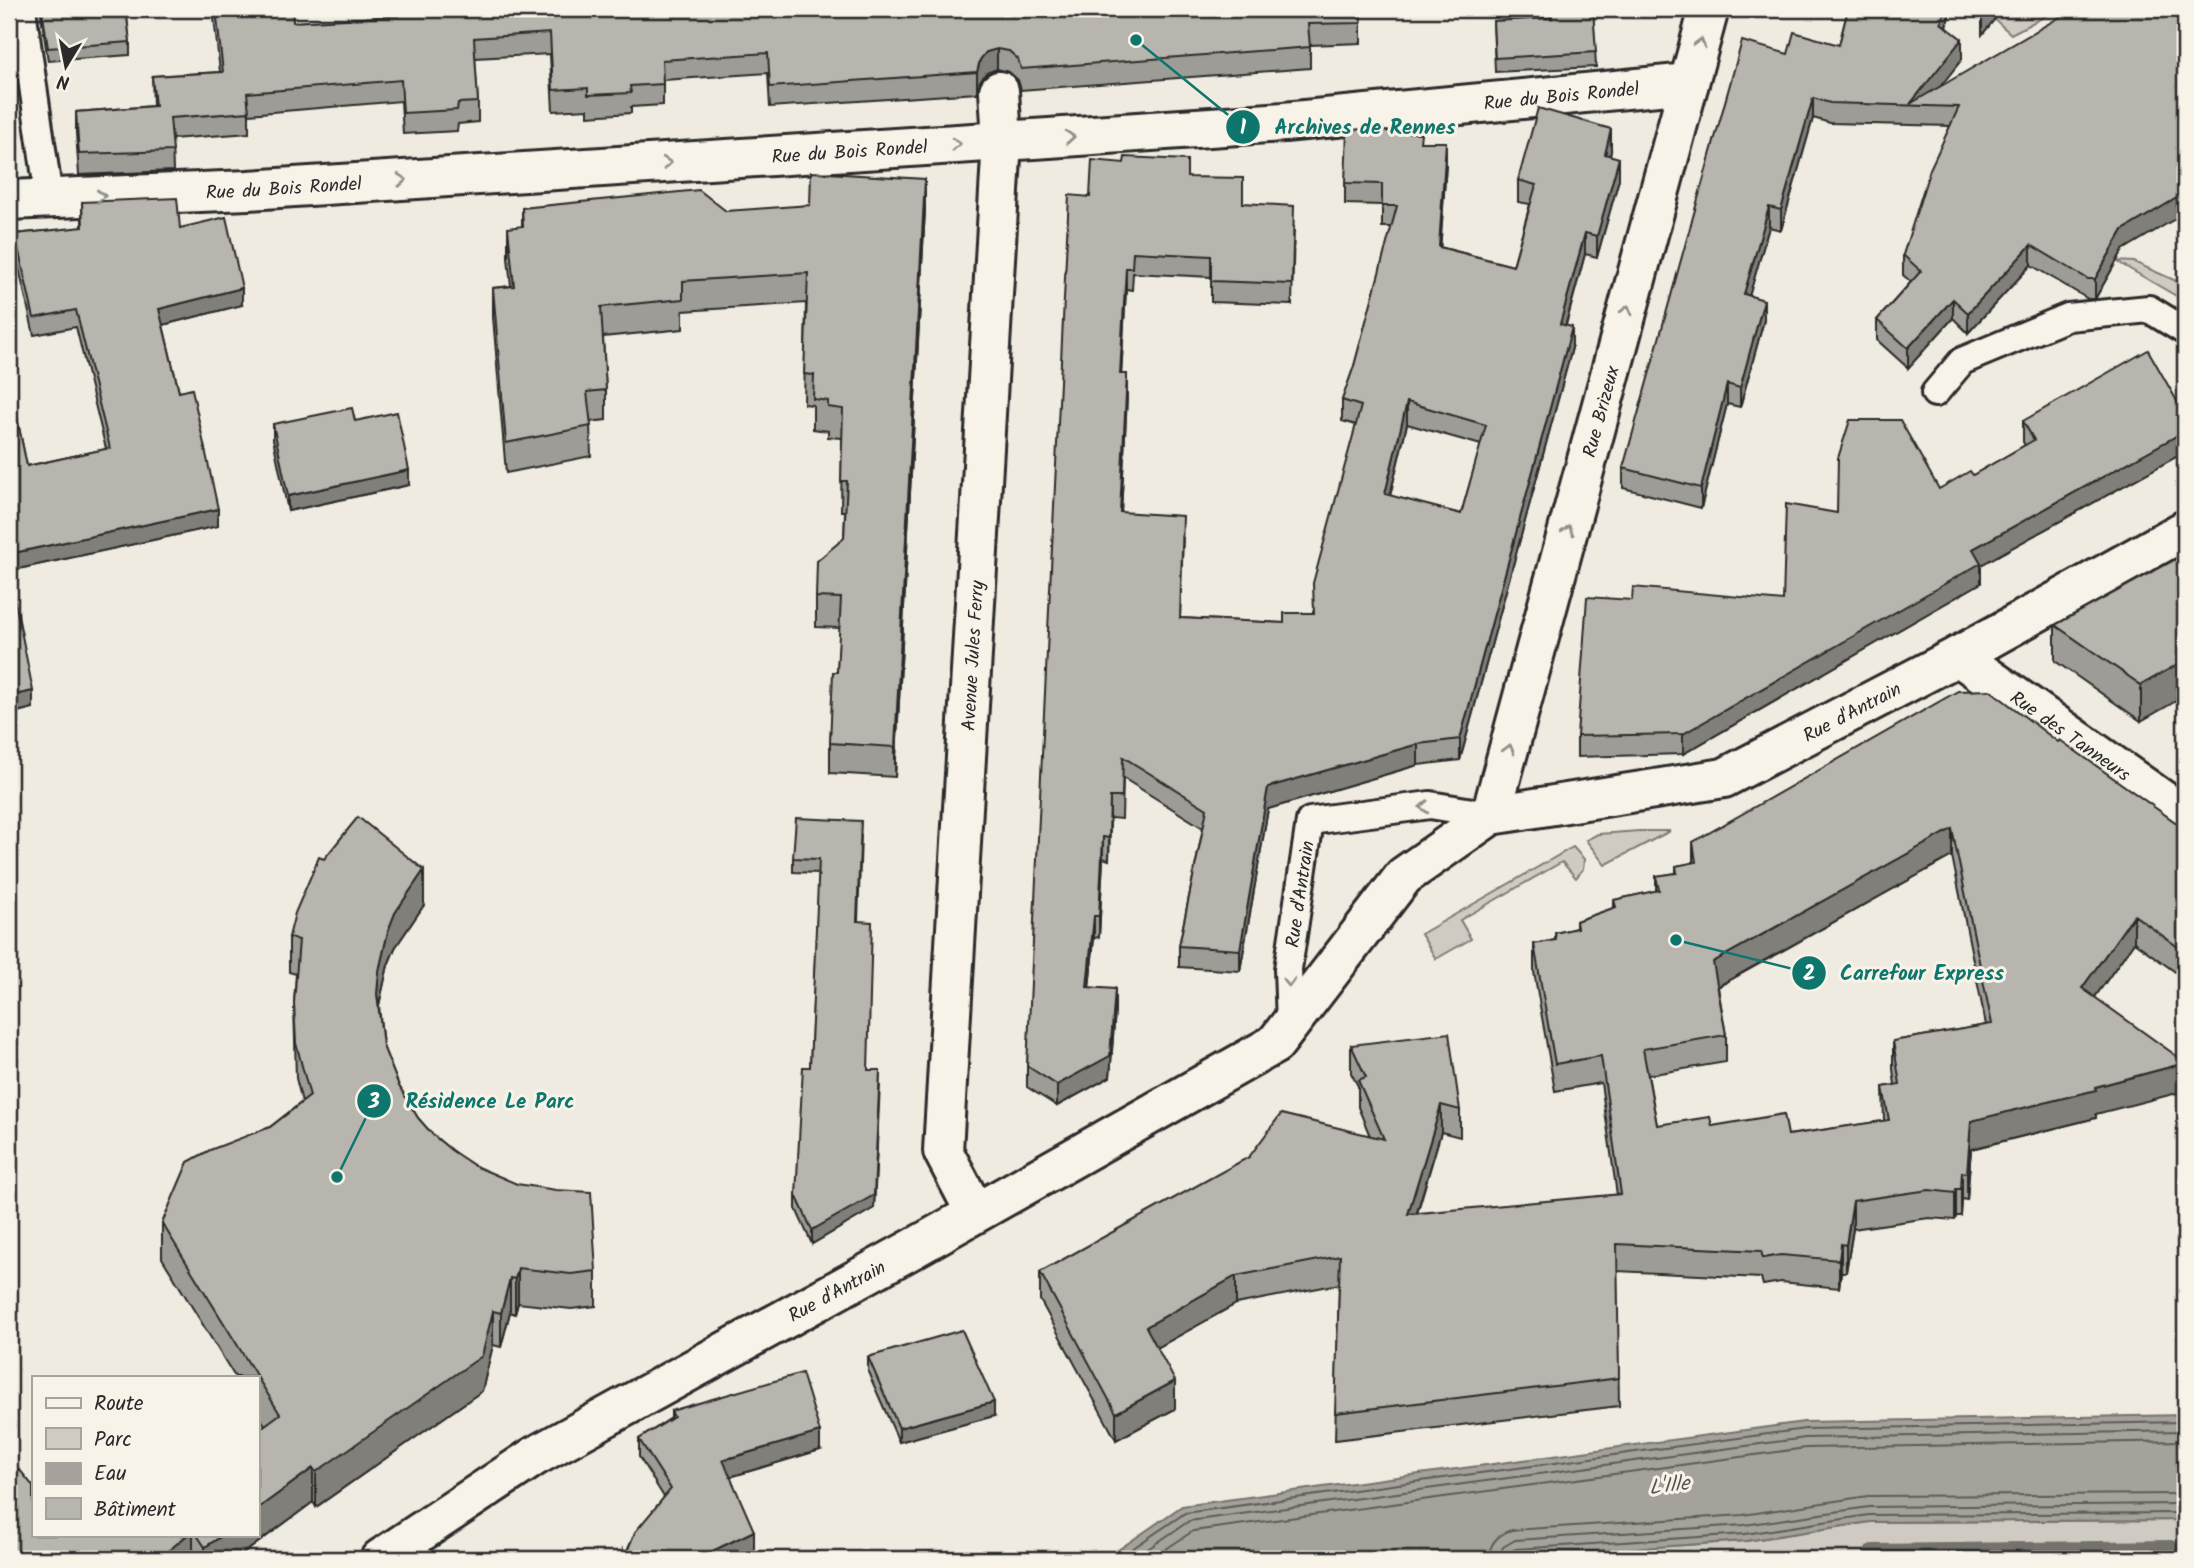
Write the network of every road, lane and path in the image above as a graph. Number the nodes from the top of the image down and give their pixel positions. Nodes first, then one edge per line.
1 (22, 9) edge
2 (1709, 9) edge
3 (1689, 83) junction
4 (999, 91) dead end
5 (1002, 140) junction
6 (49, 198) junction
7 (9, 201) edge
8 (2185, 331) edge
9 (1935, 393) dead end
10 (2185, 530) edge
11 (1958, 656) junction
12 (1491, 816) junction
13 (2185, 816) edge
14 (1290, 1023) junction
15 (975, 1212) junction
16 (380, 1559) edge

1 - 6 lane
3 -> 2 street, Rue Brizeux
5 -> 3 street, Rue du Bois Rondel
12 -> 3 street, Rue Brizeux
4 - 5 street, Avenue Jules Ferry
6 -> 5 street, Rue du Bois Rondel
5 - 15 street, Avenue Jules Ferry
6 - 7 street, Rue du Bois Rondel
8 - 9 lane
10 - 11 street, Rue d'Antrain
11 - 12 street, Rue d'Antrain
11 - 13 street, Rue des Tanneurs
12 - 14 street, Rue d'Antrain
12 -> 14 lane, Rue d'Antrain
14 - 15 street, Rue d'Antrain
15 - 16 street, Rue d'Antrain

